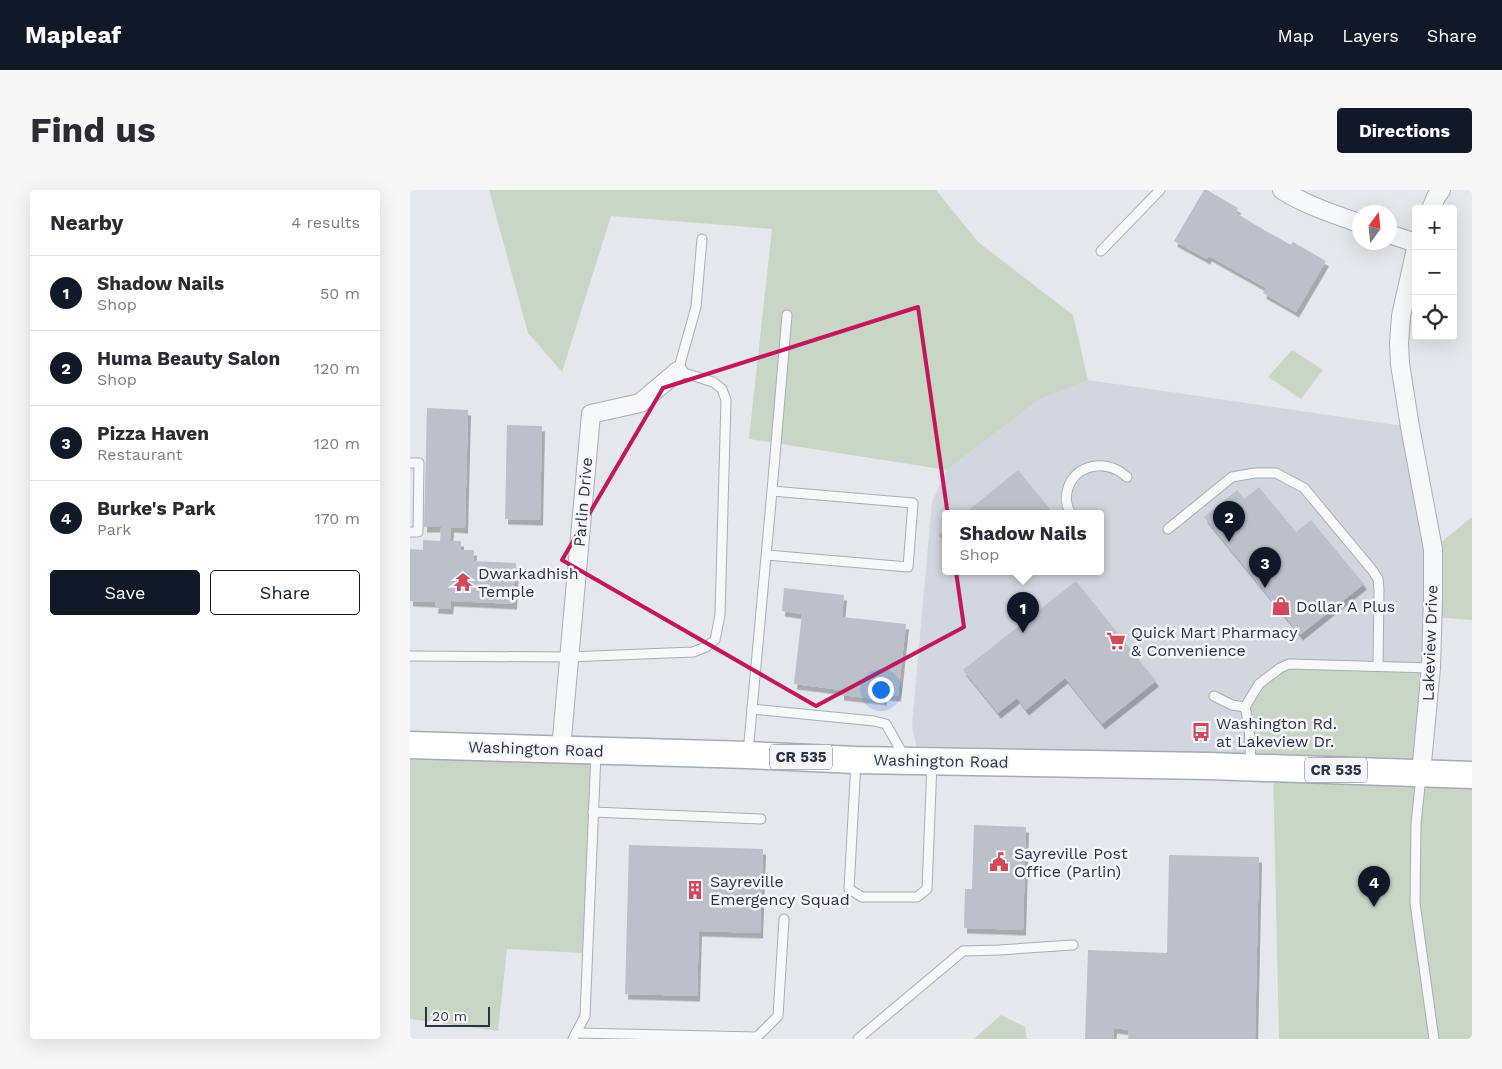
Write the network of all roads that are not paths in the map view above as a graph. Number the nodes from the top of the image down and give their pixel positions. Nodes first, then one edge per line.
1 (1160, 190) edge
2 (1282, 190) edge
3 (1441, 190) edge
4 (1433, 205) edge
5 (1352, 220) edge
6 (1397, 236) edge
7 (702, 239) dead end
8 (1412, 242) edge
9 (1416, 250) edge
10 (1101, 251) dead end
11 (787, 314) dead end
12 (678, 372) junction
13 (410, 463) edge
14 (1127, 477) dead end
15 (772, 491) junction
16 (1068, 510) edge
17 (1168, 529) dead end
18 (410, 532) edge
19 (767, 555) junction
20 (410, 656) edge
21 (568, 657) junction
22 (1378, 666) junction
23 (1431, 668) junction
24 (1214, 696) dead end
25 (1245, 707) junction
26 (752, 709) junction
27 (410, 745) edge
28 (562, 749) junction
29 (596, 750) junction
30 (748, 755) junction
31 (856, 760) junction
32 (906, 760) junction
33 (932, 760) junction
34 (1252, 768) junction
35 (1421, 773) junction
36 (1472, 775) edge
37 (593, 812) junction
38 (760, 820) dead end
39 (784, 919) dead end
40 (1073, 945) dead end
41 (575, 1036) edge
42 (858, 1039) edge
43 (1434, 1039) edge

1 - 10 lane
2 - 5 street
3 - 4 street
6 - 8 street
7 - 12 lane
9 - 23 street, Lakeview Drive
11 - 15 lane
12 - 21 street, Parlin Drive
12 - 21 lane
13 - 18 lane
14 - 16 lane
15 - 19 lane
15 - 19 lane
17 - 22 lane
19 - 26 lane
20 - 21 lane
21 - 28 street, Parlin Drive
22 - 23 lane
22 - 25 lane
23 - 35 street, Lakeview Drive
24 - 25 lane
25 - 34 lane
26 - 30 lane
26 - 32 lane
27 - 28 main road, Washington Road / CR 535
28 - 29 main road, Washington Road / CR 535
29 - 30 main road, Washington Road / CR 535
29 - 37 lane
30 - 31 main road, Washington Road / CR 535
31 - 32 main road, Washington Road / CR 535
31 - 33 lane
32 - 33 main road, Washington Road / CR 535
33 - 34 main road, Washington Road / CR 535
34 - 35 main road, Washington Road / CR 535
35 - 36 main road, Washington Road / CR 535
35 - 43 lane, Lakeview Drive
37 - 38 lane
37 - 41 lane
39 - 41 lane
40 - 42 lane

